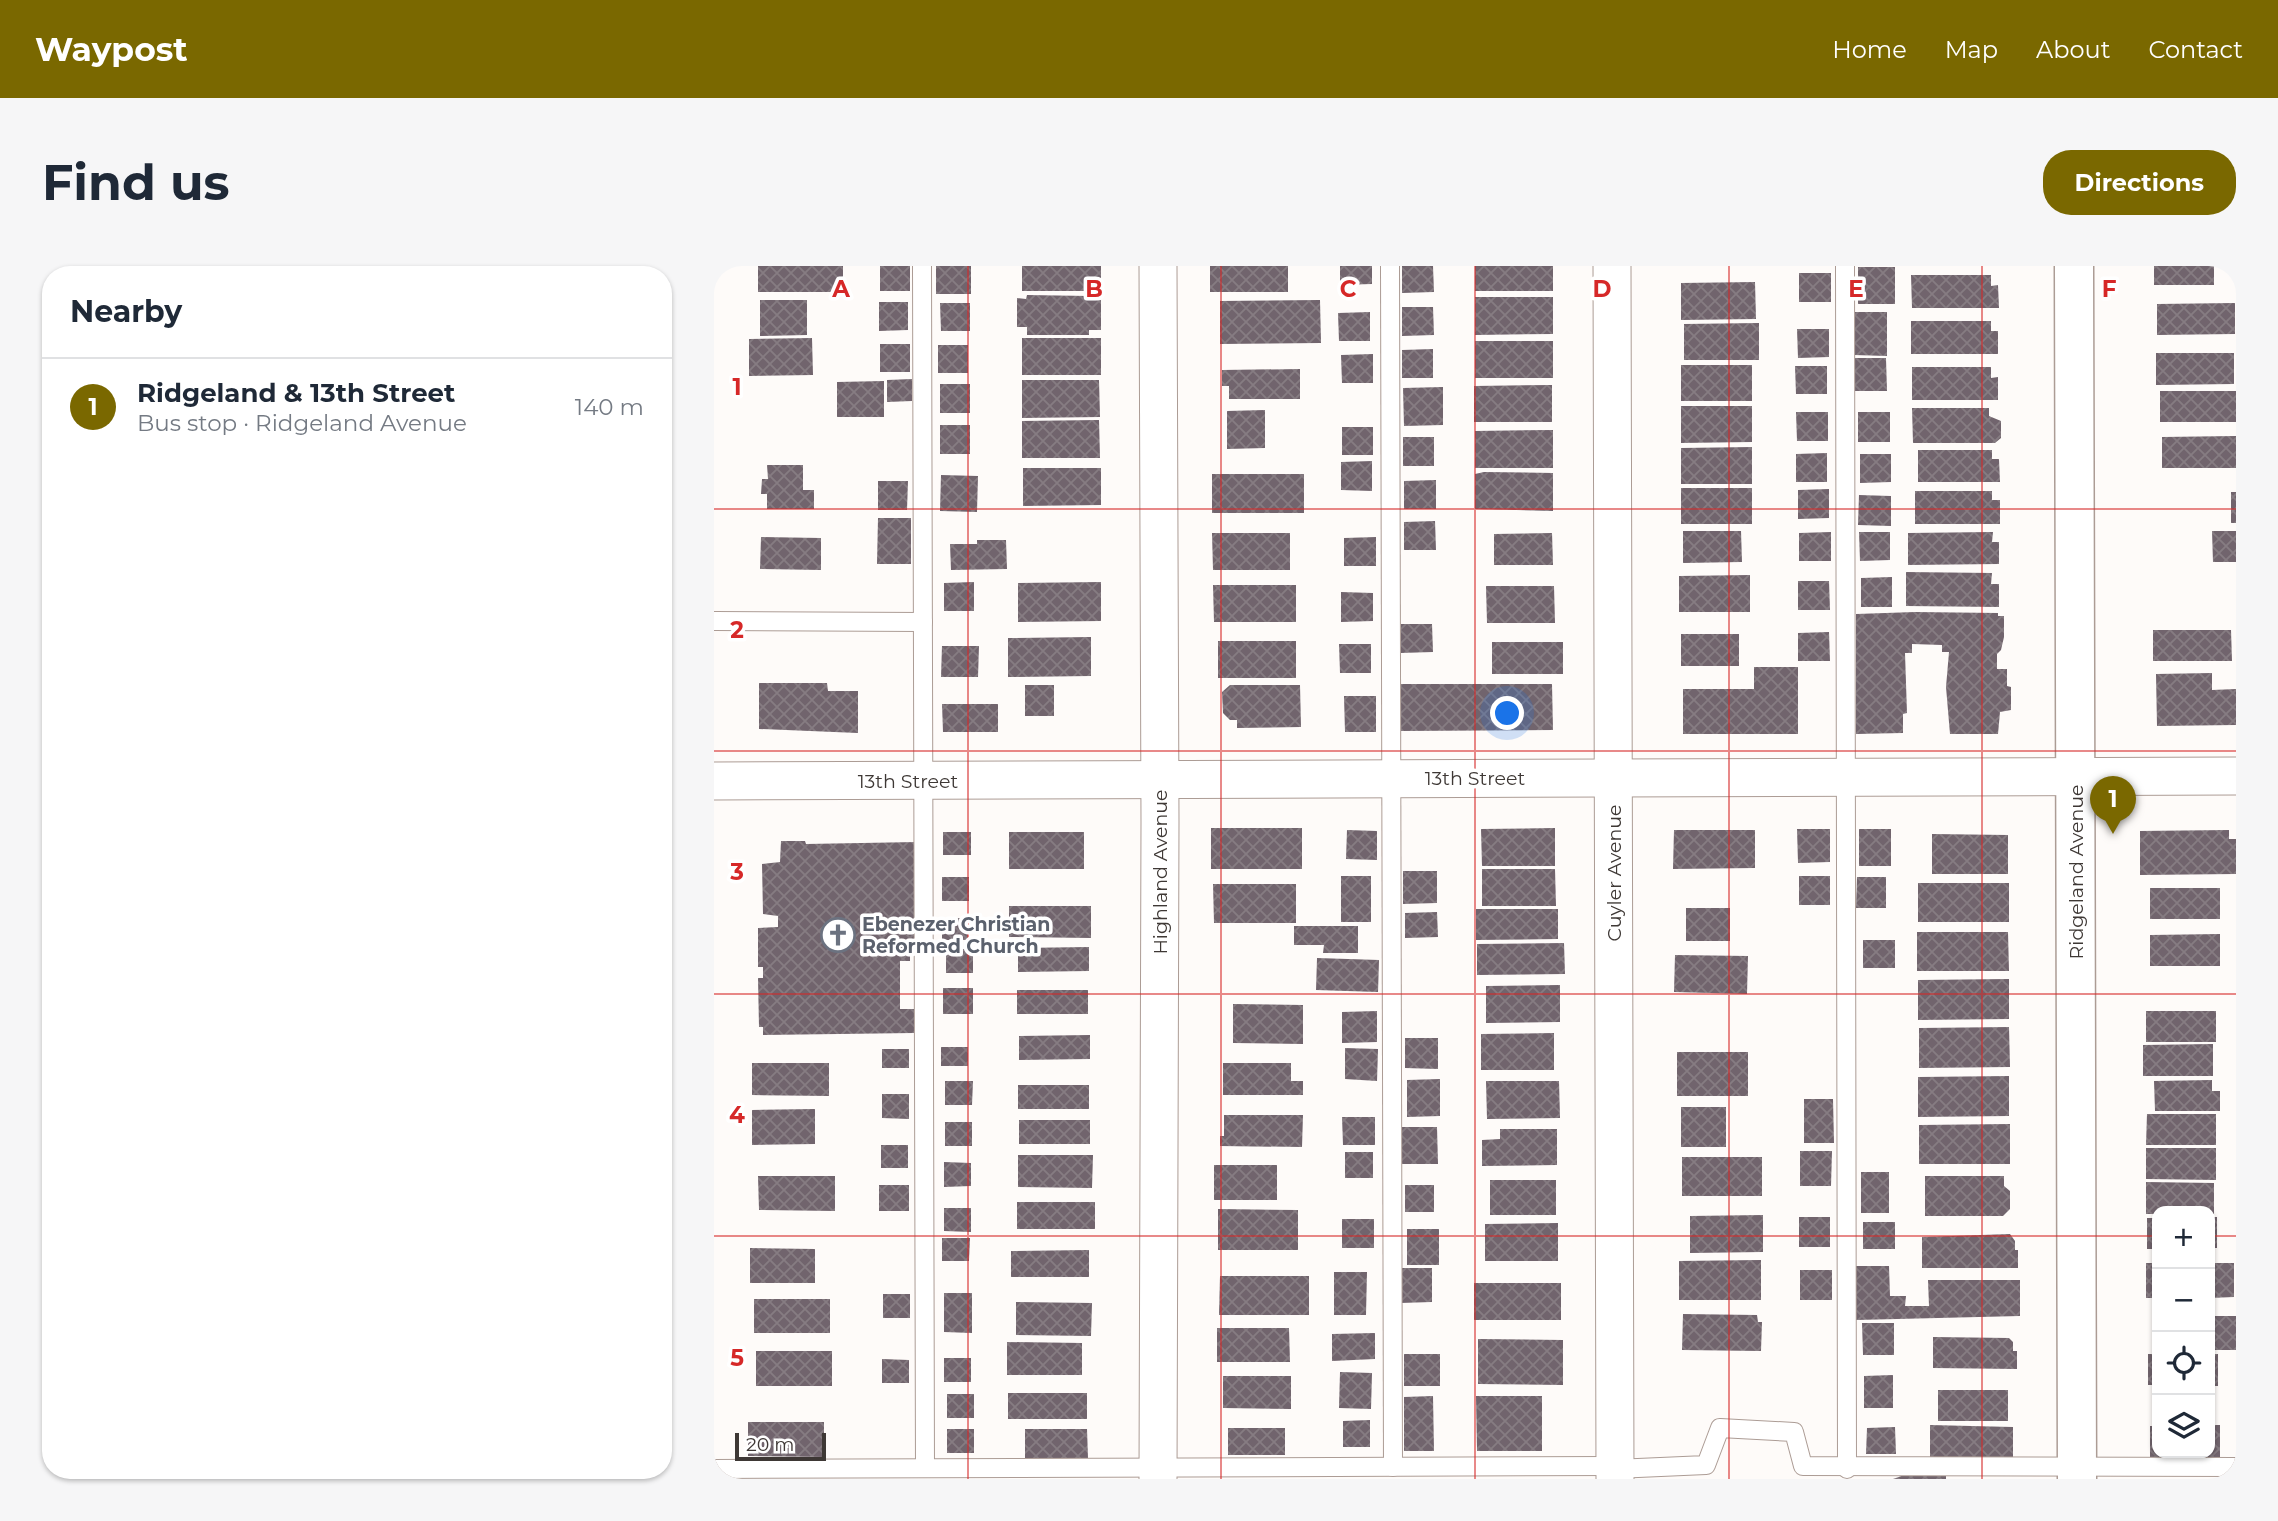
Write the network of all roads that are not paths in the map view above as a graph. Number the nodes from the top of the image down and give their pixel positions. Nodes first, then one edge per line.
1 (922, 266) edge
2 (1158, 266) edge
3 (1390, 266) edge
4 (1612, 266) edge
5 (1845, 266) edge
6 (2074, 266) edge
7 (714, 621) edge
8 (923, 622) junction
9 (2076, 776) junction
10 (2236, 776) edge
11 (1847, 777) junction
12 (1614, 778) junction
13 (1160, 779) junction
14 (1390, 779) junction
15 (714, 781) edge
16 (924, 781) junction
17 (1393, 1467) junction
18 (2236, 1467) edge
19 (925, 1468) junction
20 (714, 1469) edge
21 (1847, 1469) junction
22 (1615, 1471) edge
23 (1158, 1473) edge
24 (2077, 1473) edge

1 - 8 lane
2 - 13 street, Highland Avenue
3 - 14 lane
4 - 12 street, Cuyler Avenue
5 - 11 lane
6 - 9 street, Ridgeland Avenue
7 - 8 lane
8 - 16 lane
9 - 10 street, 13th Street
9 - 11 street, 13th Street
9 - 24 street, Ridgeland Avenue
11 - 12 street, 13th Street
11 - 21 lane
12 - 14 street, 13th Street
12 - 22 street, Cuyler Avenue
13 - 14 street, 13th Street
13 - 16 street, 13th Street
13 - 23 street, Highland Avenue
14 - 17 lane
15 - 16 street, 13th Street
16 - 19 lane
17 - 22 lane
17 - 23 lane
18 - 24 lane
19 - 20 lane
19 - 23 lane
21 - 22 lane
21 - 24 lane

